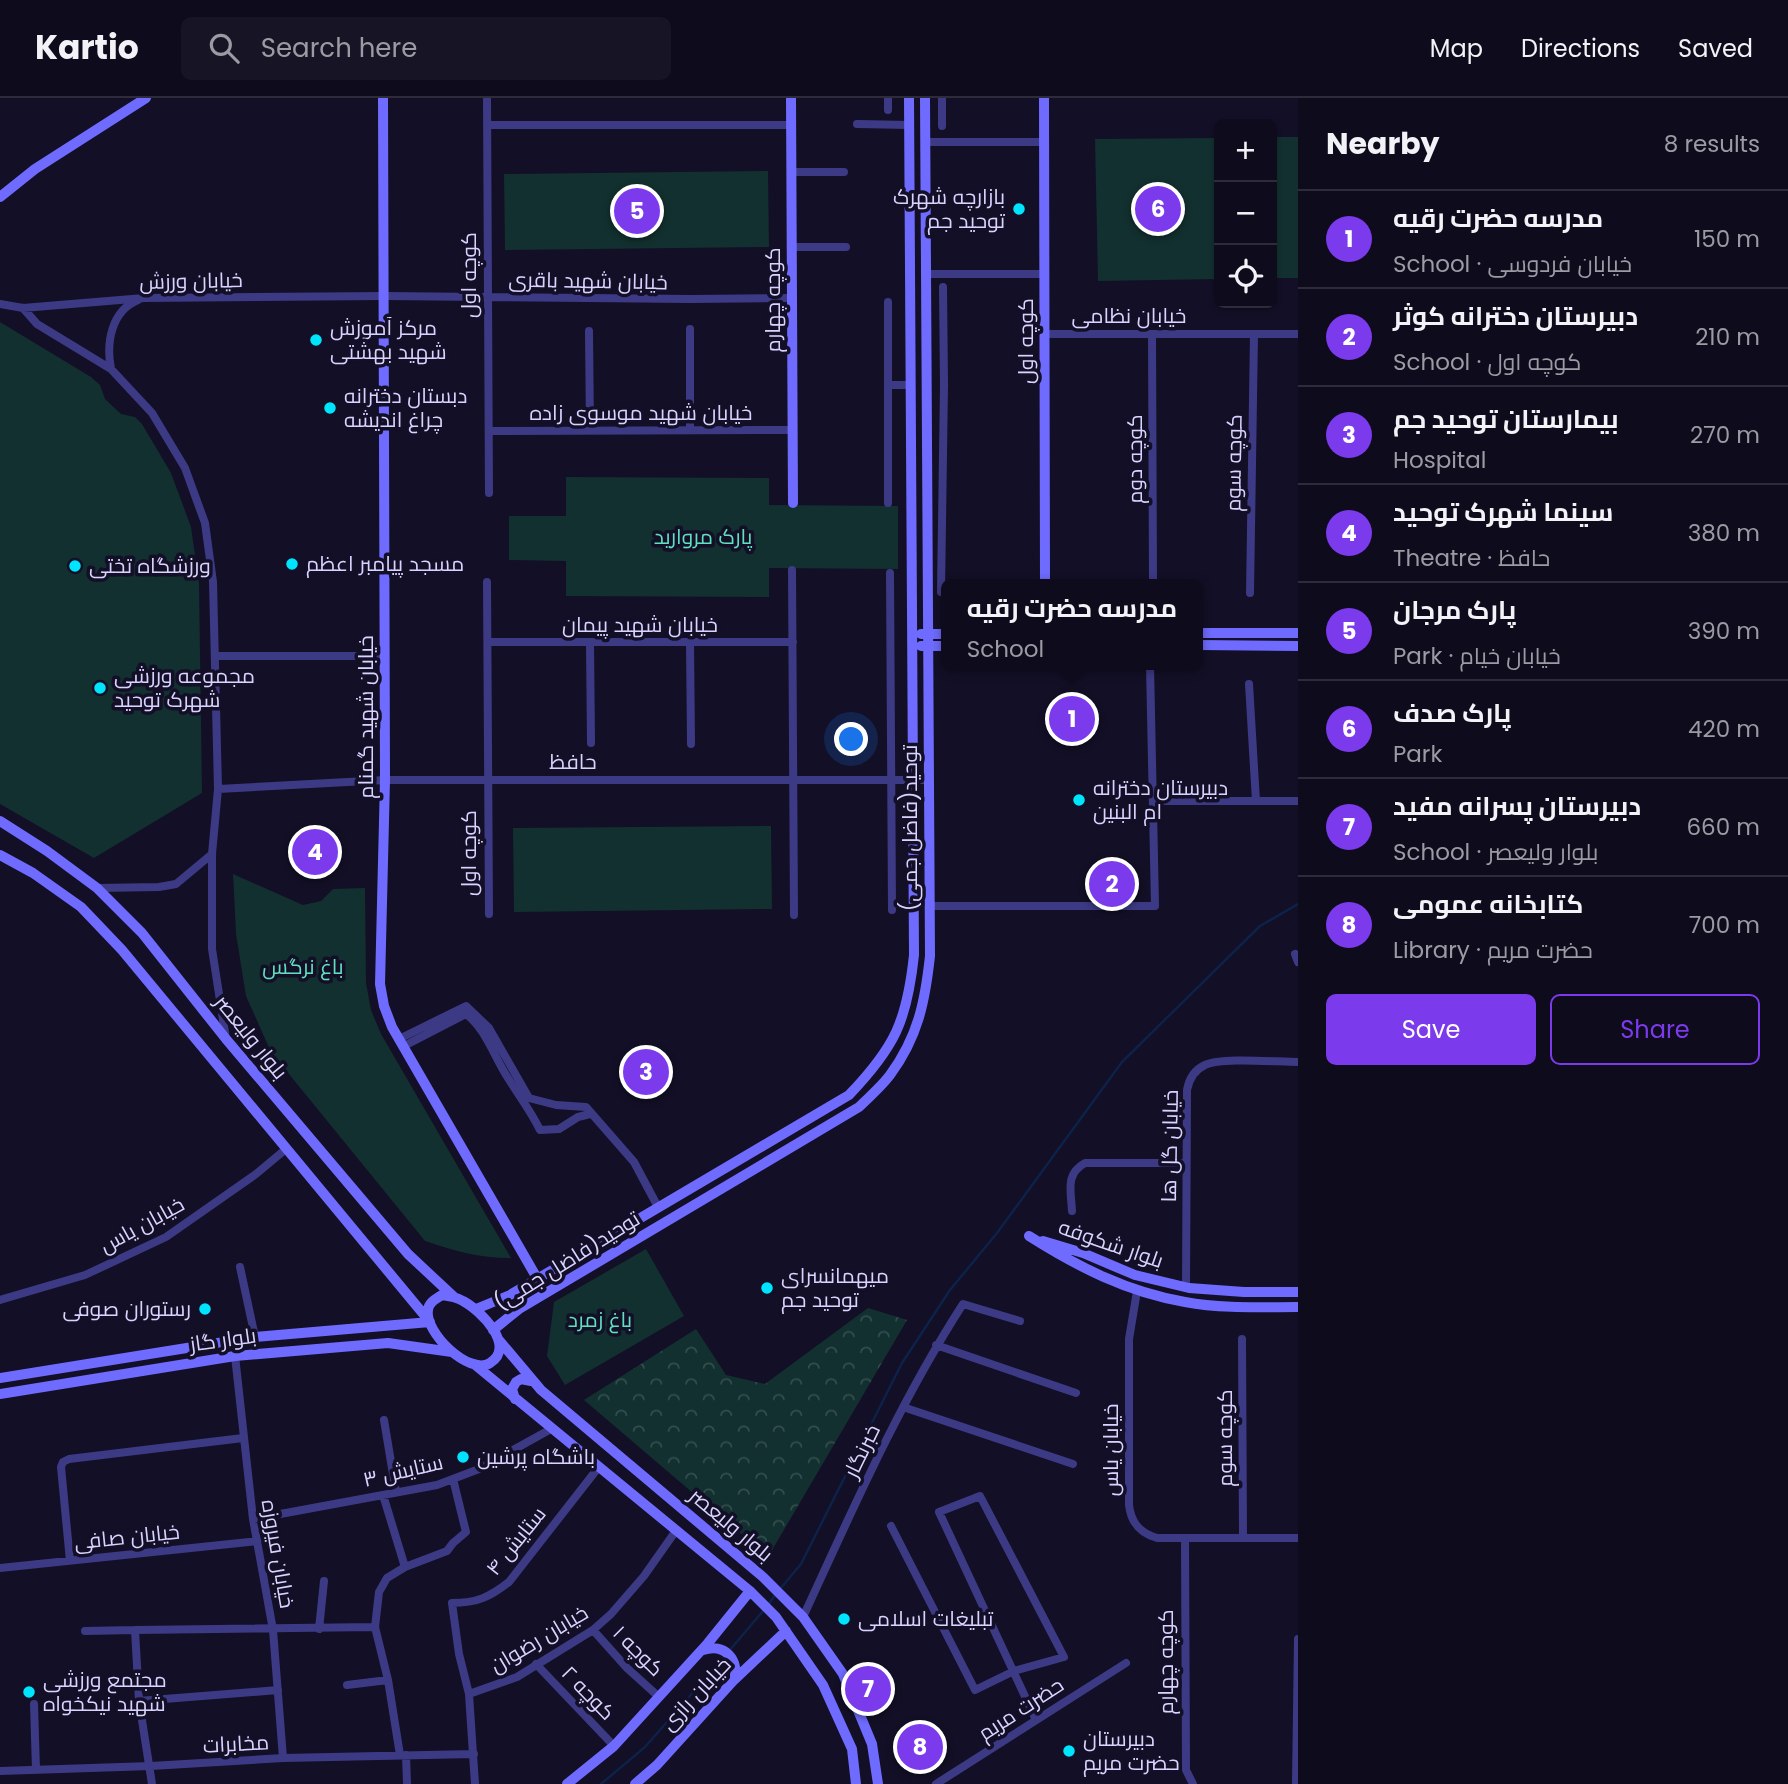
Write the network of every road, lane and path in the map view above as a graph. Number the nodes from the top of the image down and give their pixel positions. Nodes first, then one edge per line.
1 (146, 98) edge
2 (383, 98) edge
3 (487, 98) edge
4 (791, 98) edge
5 (888, 98) edge
6 (909, 98) edge
7 (925, 98) edge
8 (942, 98) edge
9 (1044, 98) edge
10 (888, 110) dead end
11 (856, 124) dead end
12 (487, 125) junction
13 (791, 125) junction
14 (909, 125) junction
15 (942, 126) dead end
16 (926, 142) junction
17 (1044, 142) junction
18 (792, 172) junction
19 (844, 172) dead end
20 (0, 197) edge
21 (792, 247) junction
22 (846, 247) dead end
23 (926, 274) junction
24 (1045, 274) junction
25 (943, 287) dead end
26 (384, 296) junction
27 (488, 297) junction
28 (144, 298) junction
29 (792, 298) junction
30 (888, 302) dead end
31 (0, 304) edge
32 (23, 308) junction
33 (690, 330) dead end
34 (589, 331) dead end
35 (1045, 334) junction
36 (1152, 334) junction
37 (1254, 334) junction
38 (1298, 334) edge
39 (111, 369) junction
40 (926, 384) junction
41 (888, 385) junction
42 (944, 385) junction
43 (911, 386) junction
44 (489, 430) junction
45 (590, 430) junction
46 (690, 430) junction
47 (793, 430) junction
48 (489, 493) dead end
49 (793, 503) dead end
50 (888, 503) dead end
51 (792, 569) dead end
52 (890, 573) dead end
53 (941, 579) edge
54 (1045, 579) edge
55 (1153, 579) edge
56 (487, 582) dead end
57 (1250, 593) dead end
58 (1203, 633) edge
59 (1298, 633) edge
60 (941, 636) edge
61 (911, 640) junction
62 (927, 640) junction
63 (488, 642) junction
64 (590, 642) junction
65 (690, 642) junction
66 (793, 642) junction
67 (941, 644) edge
68 (1203, 645) edge
69 (1298, 646) edge
70 (215, 656) junction
71 (385, 656) junction
72 (1150, 670) edge
73 (1249, 684) dead end
74 (591, 743) dead end
75 (691, 744) dead end
76 (385, 780) junction
77 (488, 780) junction
78 (793, 780) junction
79 (890, 780) junction
80 (913, 780) junction
81 (929, 780) junction
82 (218, 789) junction
83 (1154, 801) junction
84 (1256, 801) junction
85 (1298, 801) edge
86 (0, 821) edge
87 (212, 854) junction
88 (0, 855) edge
89 (97, 888) junction
90 (930, 906) junction
91 (892, 910) dead end
92 (489, 914) dead end
93 (794, 915) dead end
94 (226, 1039) junction
95 (402, 1043) junction
96 (1298, 1062) edge
97 (588, 1110) junction
98 (286, 1149) junction
99 (1186, 1163) junction
100 (704, 1181) junction
101 (712, 1195) junction
102 (658, 1207) junction
103 (1072, 1211) dead end
104 (240, 1267) dead end
105 (538, 1279) junction
106 (1186, 1287) junction
107 (1137, 1291) junction
108 (1298, 1292) edge
109 (546, 1293) junction
110 (454, 1297) junction
111 (0, 1300) edge
112 (1298, 1307) edge
113 (475, 1309) junction
114 (1020, 1321) dead end
115 (430, 1322) junction
116 (399, 1326) junction
117 (496, 1334) junction
118 (255, 1337) junction
119 (1242, 1339) dead end
120 (403, 1345) junction
121 (936, 1345) junction
122 (452, 1352) junction
123 (235, 1356) junction
124 (474, 1364) junction
125 (0, 1378) edge
126 (531, 1381) junction
127 (1076, 1393) dead end
128 (0, 1394) edge
129 (515, 1400) junction
130 (903, 1407) junction
131 (384, 1420) dead end
132 (551, 1429) junction
133 (243, 1438) junction
134 (1073, 1464) dead end
135 (598, 1468) junction
136 (453, 1479) junction
137 (396, 1492) junction
138 (383, 1495) junction
139 (253, 1518) junction
140 (891, 1526) dead end
141 (675, 1532) junction
142 (1185, 1538) junction
143 (1243, 1538) junction
144 (1298, 1538) edge
145 (258, 1541) junction
146 (70, 1561) junction
147 (405, 1567) junction
148 (0, 1568) edge
149 (324, 1581) dead end
150 (753, 1594) junction
151 (803, 1617) junction
152 (375, 1628) junction
153 (319, 1629) junction
154 (135, 1630) junction
155 (273, 1630) junction
156 (593, 1630) junction
157 (85, 1631) dead end
158 (786, 1631) junction
159 (1298, 1639) edge
160 (702, 1650) junction
161 (1126, 1663) dead end
162 (536, 1664) junction
163 (1014, 1671) junction
164 (388, 1680) junction
165 (734, 1680) junction
166 (347, 1685) dead end
167 (278, 1690) junction
168 (469, 1694) junction
169 (659, 1697) junction
170 (139, 1701) junction
171 (34, 1704) dead end
172 (1036, 1720) junction
173 (614, 1745) junction
174 (403, 1755) junction
175 (474, 1755) junction
176 (283, 1758) junction
177 (151, 1766) junction
178 (36, 1770) junction
179 (0, 1771) edge
180 (1297, 1783) edge
181 (152, 1784) edge
182 (407, 1784) edge
183 (475, 1784) edge
184 (567, 1784) edge
185 (635, 1784) edge
186 (856, 1784) edge
187 (878, 1784) edge
188 (936, 1784) edge
189 (1194, 1784) edge

1 - 20 street
2 - 26 street, خیابان شهید گمنام
3 - 12 street, کوچه اول
4 - 13 street, کوچه چهارم
5 - 10 street
6 - 14 street, توحید(فاضل جمی)
7 - 16 street, توحید(فاضل جمی)
8 - 15 street
9 - 17 street, کوچه اول
11 - 14 street
12 - 13 street
12 - 27 street, کوچه اول
13 - 18 street, کوچه چهارم
14 - 43 street, توحید(فاضل جمی)
16 - 17 street
16 - 23 street, توحید(فاضل جمی)
17 - 24 street, کوچه اول
18 - 19 street
18 - 21 street, کوچه چهارم
21 - 22 street
21 - 29 street, کوچه چهارم
23 - 24 street
23 - 40 street, توحید(فاضل جمی)
24 - 35 street, کوچه اول
25 - 42 street
26 - 27 street, خیابان شهید باقری
26 - 28 street, خیابان ورزش
26 - 71 street, خیابان شهید گمنام
27 - 29 street, خیابان شهید باقری
27 - 44 street, کوچه اول
28 - 32 street, خیابان ورزش
28 - 39 street
29 - 47 street, کوچه چهارم
30 - 41 street
31 - 32 street, خیابان ورزش
32 - 39 street
33 - 46 street
34 - 45 street
35 - 36 street, خیابان نظامی
35 - 54 street, کوچه اول
36 - 37 street, خیابان نظامی
36 - 55 street, کوچه دوم
37 - 38 street, خیابان نظامی
37 - 57 street, کوچه سوم
39 - 70 street
40 - 42 street
40 - 62 street, توحید(فاضل جمی)
41 - 43 street
41 - 50 street
42 - 53 street
43 - 61 street, توحید(فاضل جمی)
44 - 45 street, خیابان شهید موسوی زاده
44 - 48 street, کوچه اول
45 - 46 street, خیابان شهید موسوی زاده
46 - 47 street, خیابان شهید موسوی زاده
47 - 49 street, کوچه چهارم
51 - 66 street
52 - 79 street
56 - 63 street, کوچه اول
58 - 59 street
60 - 62 street
61 - 62 street
61 - 80 street, توحید(فاضل جمی)
62 - 67 street
62 - 81 street, توحید(فاضل جمی)
63 - 64 street, خیابان شهید پیمان
63 - 77 street, کوچه اول
64 - 65 street, خیابان شهید پیمان
64 - 74 street
65 - 66 street, خیابان شهید پیمان
65 - 75 street
66 - 78 street
68 - 69 street
70 - 71 street
70 - 82 street
71 - 76 street, خیابان شهید گمنام
72 - 83 street
73 - 84 street
76 - 77 street, حافظ
76 - 82 street, حافظ
76 - 95 street, خیابان شهید گمنام
77 - 78 street, حافظ
77 - 92 street, کوچه اول
78 - 79 street, حافظ
78 - 93 street
79 - 80 street, حافظ
79 - 91 street
80 - 81 street, حافظ
80 - 100 street, توحید(فاضل جمی)
81 - 90 street, توحید(فاضل جمی)
82 - 87 street
83 - 84 street
83 - 90 street
84 - 85 street
86 - 89 street, بلوار ولیعصر
87 - 89 street
87 - 94 street
88 - 98 street
89 - 94 street, بلوار ولیعصر
90 - 101 street, توحید(فاضل جمی)
94 - 110 street, بلوار ولیعصر
95 - 97 street
95 - 97 street
95 - 105 street, خیابان شهید گمنام
96 - 99 street, خیابان گل ها
97 - 102 street
98 - 111 street, خیابان یاس
98 - 115 street
99 - 103 street
99 - 106 street, خیابان گل ها
100 - 101 street
100 - 102 street, توحید(فاضل جمی)
101 - 109 street, توحید(فاضل جمی)
102 - 105 street, توحید(فاضل جمی)
104 - 118 street
105 - 109 street, خیابان شهید گمنام
105 - 113 street, توحید(فاضل جمی)
106 - 107 street, بلوار شکوفه
106 - 108 street, بلوار شکوفه
107 - 112 street, بلوار شکوفه
107 - 142 street, خیابان یاس
109 - 117 street, توحید(فاضل جمی)
110 - 113 street, بلوار ولیعصر
110 - 115 street
113 - 117 street, بلوار ولیعصر
114 - 121 street, خبرنگار
115 - 116 street, بلوار گاز
115 - 122 street
116 - 118 street, بلوار گاز
116 - 120 street
117 - 124 street
117 - 126 street, بلوار ولیعصر
118 - 125 street, بلوار گاز
119 - 143 street, کوچه سوم
120 - 122 street, بلوار گاز
120 - 123 street, بلوار گاز
121 - 127 street
121 - 130 street, خبرنگار
122 - 124 street, بلوار ولیعصر
123 - 128 street, بلوار گاز
123 - 133 street, خیابان فیروزه
124 - 129 street, بلوار ولیعصر
126 - 129 street
126 - 151 street, بلوار ولیعصر
129 - 132 street, بلوار ولیعصر
130 - 134 street
130 - 151 street, خبرنگار
131 - 137 street
132 - 135 street, بلوار ولیعصر
132 - 136 street, ستایش ۳
133 - 139 street, خیابان فیروزه
133 - 146 street
135 - 141 street, بلوار ولیعصر
135 - 168 street, ستایش ۴
136 - 137 street, ستایش ۳
136 - 147 street
137 - 138 street, ستایش ۳
138 - 139 street, ستایش ۳
138 - 147 street
139 - 145 street, خیابان فیروزه
140 - 163 street
141 - 150 street, بلوار ولیعصر
141 - 156 street, خیابان رضوان
142 - 143 street, خیابان یاس
142 - 189 street, کوچه چهارم
143 - 144 street, خیابان یاس
145 - 146 street, خیابان صافی
145 - 155 street, خیابان فیروزه
146 - 148 street, خیابان صافی
147 - 152 street
149 - 153 street
150 - 158 street, بلوار ولیعصر
150 - 160 street
151 - 187 street, بلوار ولیعصر
152 - 153 street
152 - 164 street
153 - 155 street
154 - 155 street
154 - 157 street
154 - 170 street
155 - 167 street, خیابان فیروزه
156 - 162 street, خیابان رضوان
156 - 169 street, کوچه ۱
158 - 165 street, خیابان رازی
158 - 186 street, بلوار ولیعصر
159 - 180 street
160 - 165 street
160 - 169 street
161 - 172 street, حضرت مریم
162 - 168 street, خیابان رضوان
162 - 173 street, کوچه ۲
163 - 163 street
163 - 172 street
164 - 166 street
164 - 174 street
165 - 185 street, خیابان رازی
167 - 170 street
167 - 176 street, خیابان فیروزه
168 - 175 street
169 - 173 street
170 - 177 street
171 - 178 street
172 - 188 street, حضرت مریم
173 - 184 street
174 - 175 street, مخابرات
174 - 176 street, مخابرات
174 - 182 street
175 - 183 street
176 - 177 street, مخابرات
177 - 178 street, مخابرات
177 - 181 street
178 - 179 street, مخابرات

